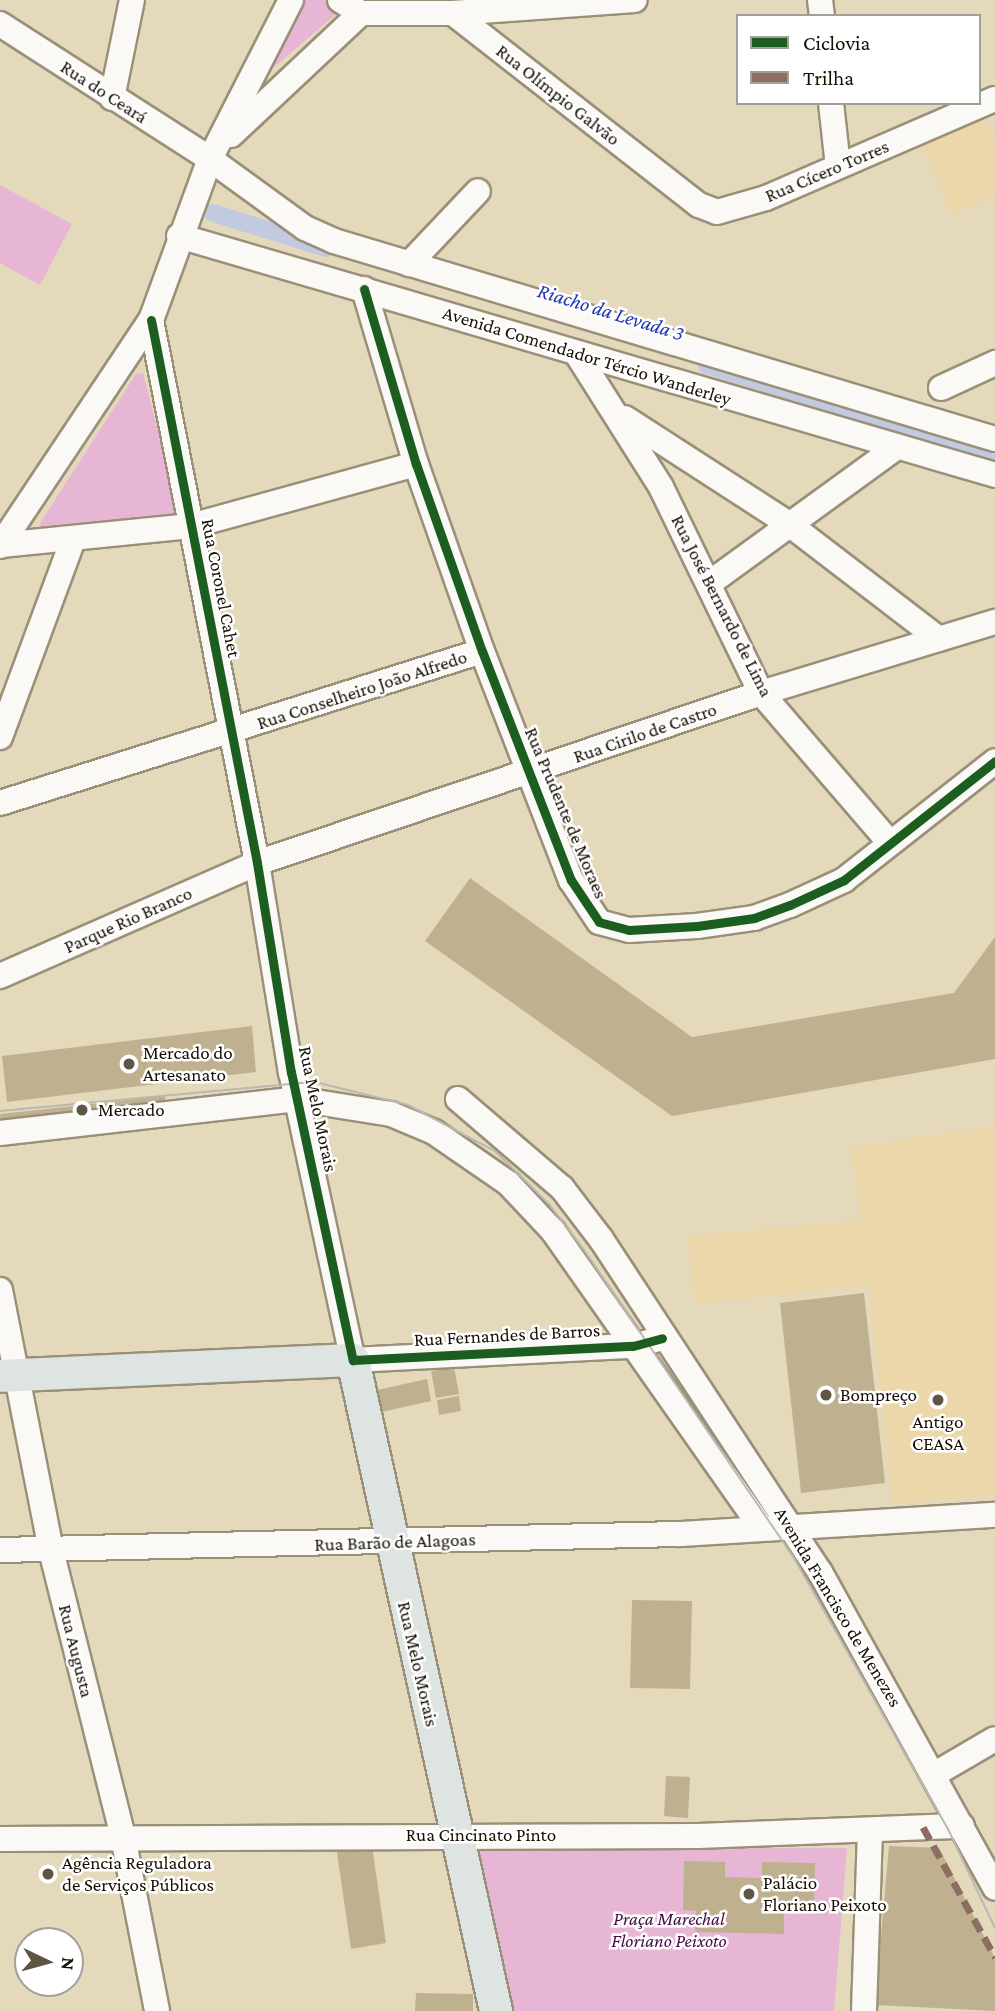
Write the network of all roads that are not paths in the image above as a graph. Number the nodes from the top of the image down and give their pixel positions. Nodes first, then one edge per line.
1 (132, 0) edge
2 (291, 0) edge
3 (635, 0) edge
4 (351, 6) edge
5 (453, 13) junction
6 (0, 24) edge
7 (112, 98) junction
8 (831, 105) edge
9 (981, 105) edge
10 (214, 153) junction
11 (838, 166) junction
12 (664, 176) joint
13 (478, 191) dead end
14 (179, 236) junction
15 (409, 264) junction
16 (364, 289) junction
17 (151, 320) junction
18 (577, 354) junction
19 (995, 363) edge
20 (941, 388) dead end
21 (619, 414) junction
22 (995, 439) edge
23 (897, 447) junction
24 (416, 464) junction
25 (995, 475) edge
26 (789, 524) junction
27 (191, 526) junction
28 (72, 542) junction
29 (0, 545) edge
30 (710, 582) junction
31 (995, 622) edge
32 (939, 639) junction
33 (482, 651) junction
34 (761, 692) junction
35 (232, 733) junction
36 (0, 737) edge
37 (995, 761) edge
38 (529, 773) junction
39 (0, 803) edge
40 (889, 842) junction
41 (257, 863) junction
42 (0, 976) edge
43 (297, 1099) junction
44 (458, 1100) dead end
45 (0, 1133) edge
46 (0, 1290) edge
47 (662, 1338) junction
48 (633, 1346) junction
49 (353, 1360) junction
50 (9, 1376) edge
51 (995, 1515) edge
52 (790, 1525) junction
53 (761, 1527) junction
54 (390, 1542) junction
55 (0, 1550) edge
56 (51, 1550) junction
57 (995, 1739) edge
58 (935, 1774) junction
59 (962, 1826) junction
60 (457, 1835) junction
61 (123, 1837) junction
62 (865, 1838) junction
63 (0, 1839) edge
64 (995, 1888) edge
65 (157, 2011) edge
66 (496, 2011) edge
67 (864, 2011) edge

1 - 7 street
2 - 10 street
3 - 5 street
4 - 5 street
4 - 10 street
5 - 12 street, Rua Olímpio Galvão
6 - 7 street, Rua do Ceará
7 - 10 street, Rua do Ceará
8 - 11 street
9 - 11 street, Rua Cícero Torres
10 - 14 street
10 - 15 street, Avenida Comendador Tércio Wanderley
11 - 12 street, Rua Cícero Torres
13 - 15 street
14 - 16 street, Avenida Comendador Tércio Wanderley
14 - 17 street
15 - 22 street, Avenida Comendador Tércio Wanderley
16 - 18 street, Avenida Comendador Tércio Wanderley
16 - 24 street, Rua Prudente de Moraes
17 - 27 street, Rua Coronel Cahet
17 - 29 street
18 - 21 street, Rua José Bernardo de Lima
18 - 23 street, Avenida Comendador Tércio Wanderley
19 - 20 street
21 - 26 street
21 - 30 street, Rua José Bernardo de Lima
23 - 25 street, Avenida Comendador Tércio Wanderley
23 - 26 street
24 - 27 street
24 - 33 street, Rua Prudente de Moraes
26 - 30 street
26 - 32 street
27 - 28 street
27 - 35 street, Rua Coronel Cahet
28 - 29 street
28 - 36 street
30 - 34 street, Rua José Bernardo de Lima
31 - 32 street, Rua Cirilo de Castro
32 - 34 street, Rua Cirilo de Castro
33 - 35 street, Rua Conselheiro João Alfredo
33 - 38 street, Rua Prudente de Moraes
34 - 38 street, Rua Cirilo de Castro
34 - 40 street, Rua José Bernardo de Lima
35 - 39 street, Rua Conselheiro João Alfredo
35 - 41 street, Rua Coronel Cahet
37 - 40 street, Rua Prudente de Moraes
38 - 40 street, Rua Prudente de Moraes
38 - 41 street, Rua Cirilo de Castro
41 - 42 street, Parque Rio Branco
41 - 43 street, Rua Melo Morais
43 - 45 street
43 - 48 street
43 - 49 street, Rua Melo Morais
44 - 47 street, Avenida Francisco de Menezes
46 - 50 street, Rua Augusta
47 - 48 street, Rua Fernandes de Barros
47 - 52 street, Avenida Francisco de Menezes
48 - 49 street, Rua Fernandes de Barros
48 - 53 street
49 - 50 main road, Rua Fernandes de Barros
49 - 54 main road, Rua Melo Morais
50 - 56 street, Rua Augusta
51 - 52 street, Rua Barão de Alagoas
52 - 53 street, Rua Barão de Alagoas
52 - 58 street, Avenida Francisco de Menezes
53 - 54 street, Rua Barão de Alagoas
54 - 56 street, Rua Barão de Alagoas
54 - 60 main road, Rua Melo Morais
55 - 56 street, Rua Barão de Alagoas
56 - 61 street, Rua Augusta
57 - 58 street
58 - 59 street, Avenida Francisco de Menezes
59 - 62 street, Rua Cincinato Pinto
59 - 64 street, Avenida Francisco de Menezes
60 - 61 street, Rua Cincinato Pinto
60 - 62 street, Rua Cincinato Pinto
60 - 66 main road, Rua Melo Morais
61 - 63 street, Rua Cincinato Pinto
61 - 65 street, Rua Augusta
62 - 67 street

